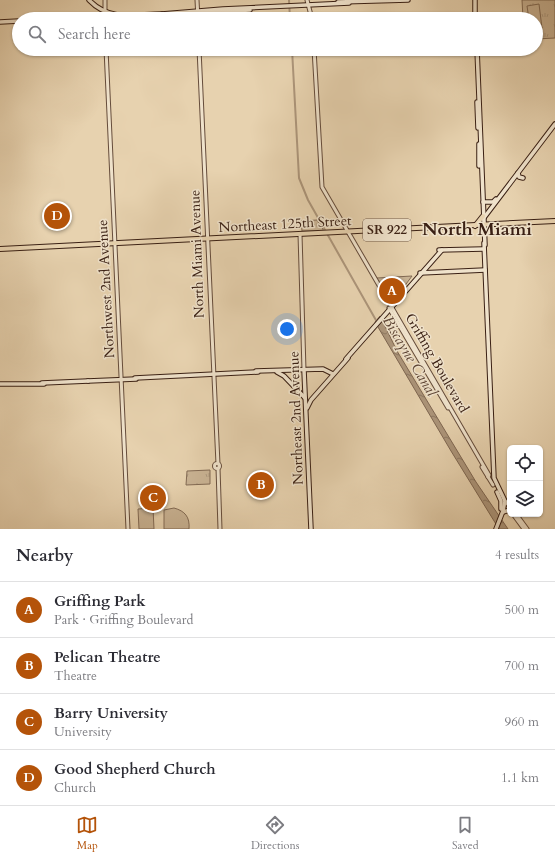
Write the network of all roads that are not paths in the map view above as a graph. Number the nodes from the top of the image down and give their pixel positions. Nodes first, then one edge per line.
1 (89, 0) edge
2 (104, 0) edge
3 (198, 0) edge
4 (307, 0) edge
5 (408, 0) edge
6 (475, 0) edge
7 (93, 4) junction
8 (105, 6) junction
9 (309, 6) junction
10 (98, 9) junction
11 (184, 11) junction
12 (98, 12) edge
13 (101, 12) edge
14 (105, 12) edge
15 (177, 12) edge
16 (181, 12) edge
17 (198, 12) junction
18 (310, 12) edge
19 (475, 12) edge
20 (12, 21) edge
21 (0, 22) edge
22 (106, 56) edge
23 (199, 56) edge
24 (314, 56) edge
25 (476, 56) edge
26 (476, 56) edge
27 (555, 123) edge
28 (480, 136) junction
29 (517, 174) junction
30 (480, 176) junction
31 (523, 178) dead end
32 (482, 180) junction
33 (483, 204) junction
34 (483, 217) junction
35 (555, 222) edge
36 (483, 225) junction
37 (475, 226) junction
38 (346, 232) junction
39 (300, 234) junction
40 (208, 238) junction
41 (115, 243) junction
42 (484, 243) junction
43 (483, 248) junction
44 (0, 249) edge
45 (484, 260) junction
46 (428, 265) junction
47 (485, 270) junction
48 (429, 273) junction
49 (420, 274) junction
50 (390, 308) junction
51 (290, 370) junction
52 (304, 370) junction
53 (272, 371) junction
54 (277, 372) junction
55 (213, 374) junction
56 (333, 374) junction
57 (122, 379) junction
58 (0, 385) edge
59 (306, 398) junction
60 (311, 401) junction
61 (307, 409) junction
62 (494, 483) junction
63 (503, 502) junction
64 (507, 504) edge
65 (507, 507) edge
66 (507, 512) edge
67 (502, 514) junction
68 (516, 517) edge
69 (497, 528) edge
70 (525, 528) edge
71 (128, 529) edge
72 (219, 529) edge
73 (311, 529) edge

1 - 7 main road
2 - 8 street
3 - 17 street
4 - 9 street
5 - 9 main road
6 - 19 main road
7 - 10 main road
7 - 12 main road
8 - 10 main road
8 - 14 street
9 - 17 main road
9 - 18 street
10 - 13 main road
11 - 15 main road
11 - 16 main road
11 - 17 main road
20 - 21 main road
22 - 41 street, Northwest 2nd Avenue
23 - 40 street, North Miami Avenue
24 - 38 street, Griffing Boulevard
25 - 28 main road
26 - 28 main road
27 - 29 main road
28 - 30 main road
28 - 32 main road
29 - 31 main road
29 - 33 main road
29 - 34 main road
30 - 32 main road
30 - 33 main road
32 - 33 main road
33 - 34 main road
34 - 36 main road
34 - 37 main road
35 - 36 main road, Northeast 125th Street / SR 922
36 - 37 main road, Northeast 125th Street / SR 922
36 - 42 main road
37 - 38 main road, Northeast 125th Street / SR 922
38 - 39 main road, Northeast 125th Street / SR 922
38 - 50 street, Griffing Boulevard
39 - 40 main road, Northeast 125th Street / SR 922
39 - 52 street, Northeast 2nd Avenue
40 - 41 main road, SR 922
40 - 55 street, North Miami Avenue
41 - 44 main road, SR 922
41 - 57 street, Northwest 2nd Avenue
42 - 43 main road
42 - 45 main road
43 - 45 main road
43 - 46 main road
45 - 47 main road
46 - 48 main road
46 - 49 main road
47 - 48 main road
47 - 62 main road
48 - 49 main road
49 - 50 main road
50 - 56 main road
50 - 62 street, Griffing Boulevard
51 - 52 main road
51 - 53 main road
51 - 54 main road
52 - 56 main road
52 - 59 main road, Northeast 2nd Avenue
53 - 54 main road
53 - 55 main road
54 - 59 main road
55 - 57 main road
55 - 72 street, North Miami Avenue
56 - 60 main road
57 - 58 main road
57 - 71 street, Northwest 2nd Avenue
59 - 60 main road
59 - 61 main road, Northeast 2nd Avenue
60 - 61 main road
61 - 73 main road, Northeast 2nd Avenue
62 - 63 main road, Griffing Boulevard
63 - 64 street, Griffing Boulevard
63 - 65 street, Griffing Boulevard
63 - 67 main road
66 - 67 main road
67 - 69 main road
68 - 70 street

